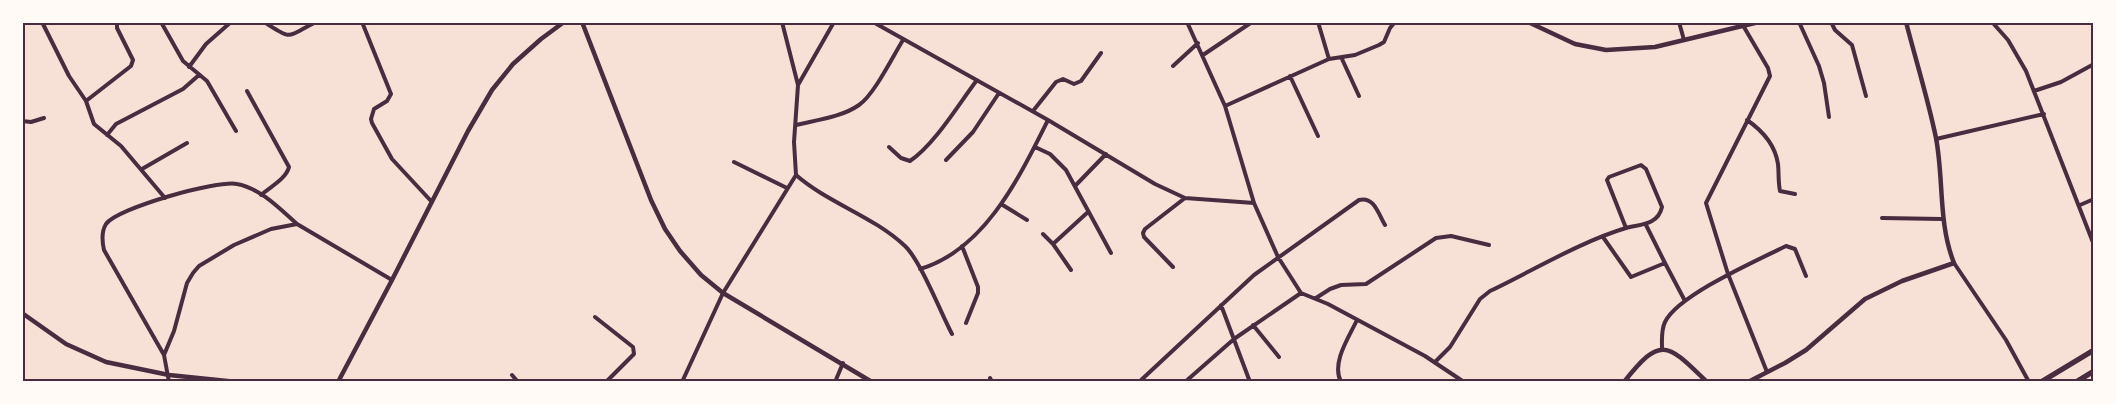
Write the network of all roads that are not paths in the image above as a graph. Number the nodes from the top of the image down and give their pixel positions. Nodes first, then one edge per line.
1 (42, 22) edge
2 (117, 22) edge
3 (161, 22) edge
4 (231, 22) edge
5 (264, 22) edge
6 (316, 22) edge
7 (362, 22) edge
8 (564, 22) edge
9 (582, 22) edge
10 (782, 22) edge
11 (834, 22) edge
12 (873, 22) edge
13 (1187, 22) edge
14 (1252, 22) edge
15 (1318, 22) edge
16 (1395, 22) edge
17 (1528, 22) edge
18 (1679, 22) edge
19 (1759, 22) edge
20 (1799, 22) edge
21 (1831, 22) edge
22 (1906, 22) edge
23 (1992, 22) edge
24 (1741, 25) edge
25 (903, 40) junction
26 (1684, 40) junction
27 (1198, 43) junction
28 (1101, 53) dead end
29 (1203, 55) junction
30 (1342, 58) junction
31 (1330, 59) junction
32 (2094, 64) edge
33 (1173, 66) dead end
34 (189, 67) junction
35 (198, 75) junction
36 (1290, 76) junction
37 (977, 80) junction
38 (798, 85) junction
39 (2034, 90) junction
40 (247, 91) dead end
41 (999, 92) junction
42 (1359, 96) dead end
43 (1866, 96) dead end
44 (86, 100) junction
45 (1225, 106) junction
46 (1033, 111) junction
47 (2044, 114) junction
48 (44, 118) dead end
49 (1830, 118) dead end
50 (1048, 120) junction
51 (1747, 120) junction
52 (22, 121) edge
53 (796, 125) junction
54 (236, 131) dead end
55 (107, 135) junction
56 (1318, 136) dead end
57 (1936, 139) junction
58 (187, 143) dead end
59 (889, 147) dead end
60 (1035, 147) junction
61 (1106, 154) junction
62 (946, 160) dead end
63 (734, 162) dead end
64 (142, 170) junction
65 (796, 175) junction
66 (1075, 186) junction
67 (787, 188) junction
68 (261, 194) junction
69 (1795, 194) dead end
70 (165, 198) junction
71 (1185, 198) junction
72 (2094, 199) edge
73 (431, 201) junction
74 (1254, 203) junction
75 (1001, 204) junction
76 (2080, 205) junction
77 (1088, 212) junction
78 (1882, 218) dead end
79 (1942, 219) junction
80 (1027, 220) dead end
81 (297, 224) junction
82 (1385, 225) dead end
83 (1646, 225) junction
84 (1626, 228) junction
85 (1043, 234) dead end
86 (1603, 237) junction
87 (1053, 244) junction
88 (1489, 245) dead end
89 (2094, 245) edge
90 (962, 246) junction
91 (1111, 253) dead end
92 (1278, 257) junction
93 (1666, 263) junction
94 (1954, 263) junction
95 (1173, 266) dead end
96 (920, 269) junction
97 (1071, 270) dead end
98 (1728, 274) junction
99 (1806, 276) dead end
100 (392, 280) junction
101 (1301, 292) junction
102 (723, 293) junction
103 (1316, 298) junction
104 (1685, 301) junction
105 (1221, 305) junction
106 (22, 313) edge
107 (595, 318) dead end
108 (1357, 320) junction
109 (966, 323) dead end
110 (1253, 325) junction
111 (952, 334) dead end
112 (1234, 339) junction
113 (1662, 349) junction
114 (2093, 349) edge
115 (164, 355) junction
116 (1279, 357) dead end
117 (1435, 362) junction
118 (843, 363) junction
119 (2094, 371) edge
120 (1767, 372) junction
121 (169, 375) junction
122 (512, 375) dead end
123 (1139, 381) edge
124 (169, 382) edge
125 (237, 382) edge
126 (338, 382) edge
127 (518, 382) edge
128 (606, 382) edge
129 (682, 382) edge
130 (835, 382) edge
131 (872, 382) edge
132 (1185, 382) edge
133 (1250, 382) edge
134 (1341, 382) edge
135 (1464, 382) edge
136 (1624, 382) edge
137 (1707, 382) edge
138 (1748, 382) edge
139 (2029, 382) edge
140 (2042, 382) edge
141 (2076, 382) edge

1 - 44 street
2 - 44 street
3 - 34 street
4 - 34 street
5 - 6 street
7 - 73 street
8 - 73 street
9 - 102 street
10 - 38 street
11 - 38 street
12 - 25 street
13 - 27 street
14 - 29 street
15 - 31 street
16 - 30 street
17 - 26 street
18 - 26 street
19 - 24 street
20 - 49 street
21 - 43 street
22 - 57 street
23 - 39 street
24 - 26 street
24 - 51 street
25 - 37 street
25 - 53 street
27 - 29 street
27 - 33 street
28 - 46 street
29 - 45 street
30 - 31 street
30 - 42 street
31 - 36 street
32 - 39 street
34 - 35 street
35 - 54 street
35 - 55 street
36 - 45 street
36 - 56 street
37 - 41 street
37 - 59 street
38 - 53 street
39 - 47 street
40 - 68 street
41 - 46 street
41 - 62 street
44 - 55 street
45 - 74 street
46 - 50 street
47 - 57 street
47 - 76 street
48 - 52 street
50 - 60 street
50 - 61 street
51 - 69 street
51 - 98 street
53 - 65 street
55 - 64 street
57 - 79 street
58 - 64 street
60 - 66 street
60 - 75 street
61 - 66 street
61 - 71 street
63 - 67 street
64 - 70 street
65 - 67 street
65 - 96 street
66 - 77 street
67 - 102 street
68 - 70 street
68 - 81 street
70 - 115 street
71 - 74 street
71 - 95 street
72 - 76 street
73 - 100 street
74 - 92 street
75 - 80 street
75 - 90 street
76 - 89 street
77 - 87 street
77 - 91 street
78 - 79 street
79 - 94 street
81 - 100 street
81 - 115 street
82 - 92 street
83 - 84 street
83 - 84 street
83 - 93 street
84 - 86 street
85 - 87 street
86 - 93 street
86 - 117 street
87 - 97 street
88 - 103 street
90 - 96 street
90 - 109 street
92 - 101 street
92 - 105 street
93 - 104 street
94 - 120 street
94 - 139 street
96 - 111 street
98 - 99 street
98 - 104 street
98 - 120 street
100 - 126 street
101 - 103 street
101 - 110 street
102 - 118 street
102 - 129 street
103 - 108 street
104 - 113 street
105 - 112 street
105 - 123 street
106 - 121 street
107 - 128 street
108 - 117 street
108 - 134 street
110 - 112 street
110 - 116 street
112 - 132 street
112 - 133 street
113 - 136 street
113 - 137 street
114 - 140 main road
115 - 121 street
117 - 135 street
118 - 130 street
118 - 131 street
119 - 141 main road
120 - 138 street
121 - 124 street
121 - 125 street
122 - 127 street

